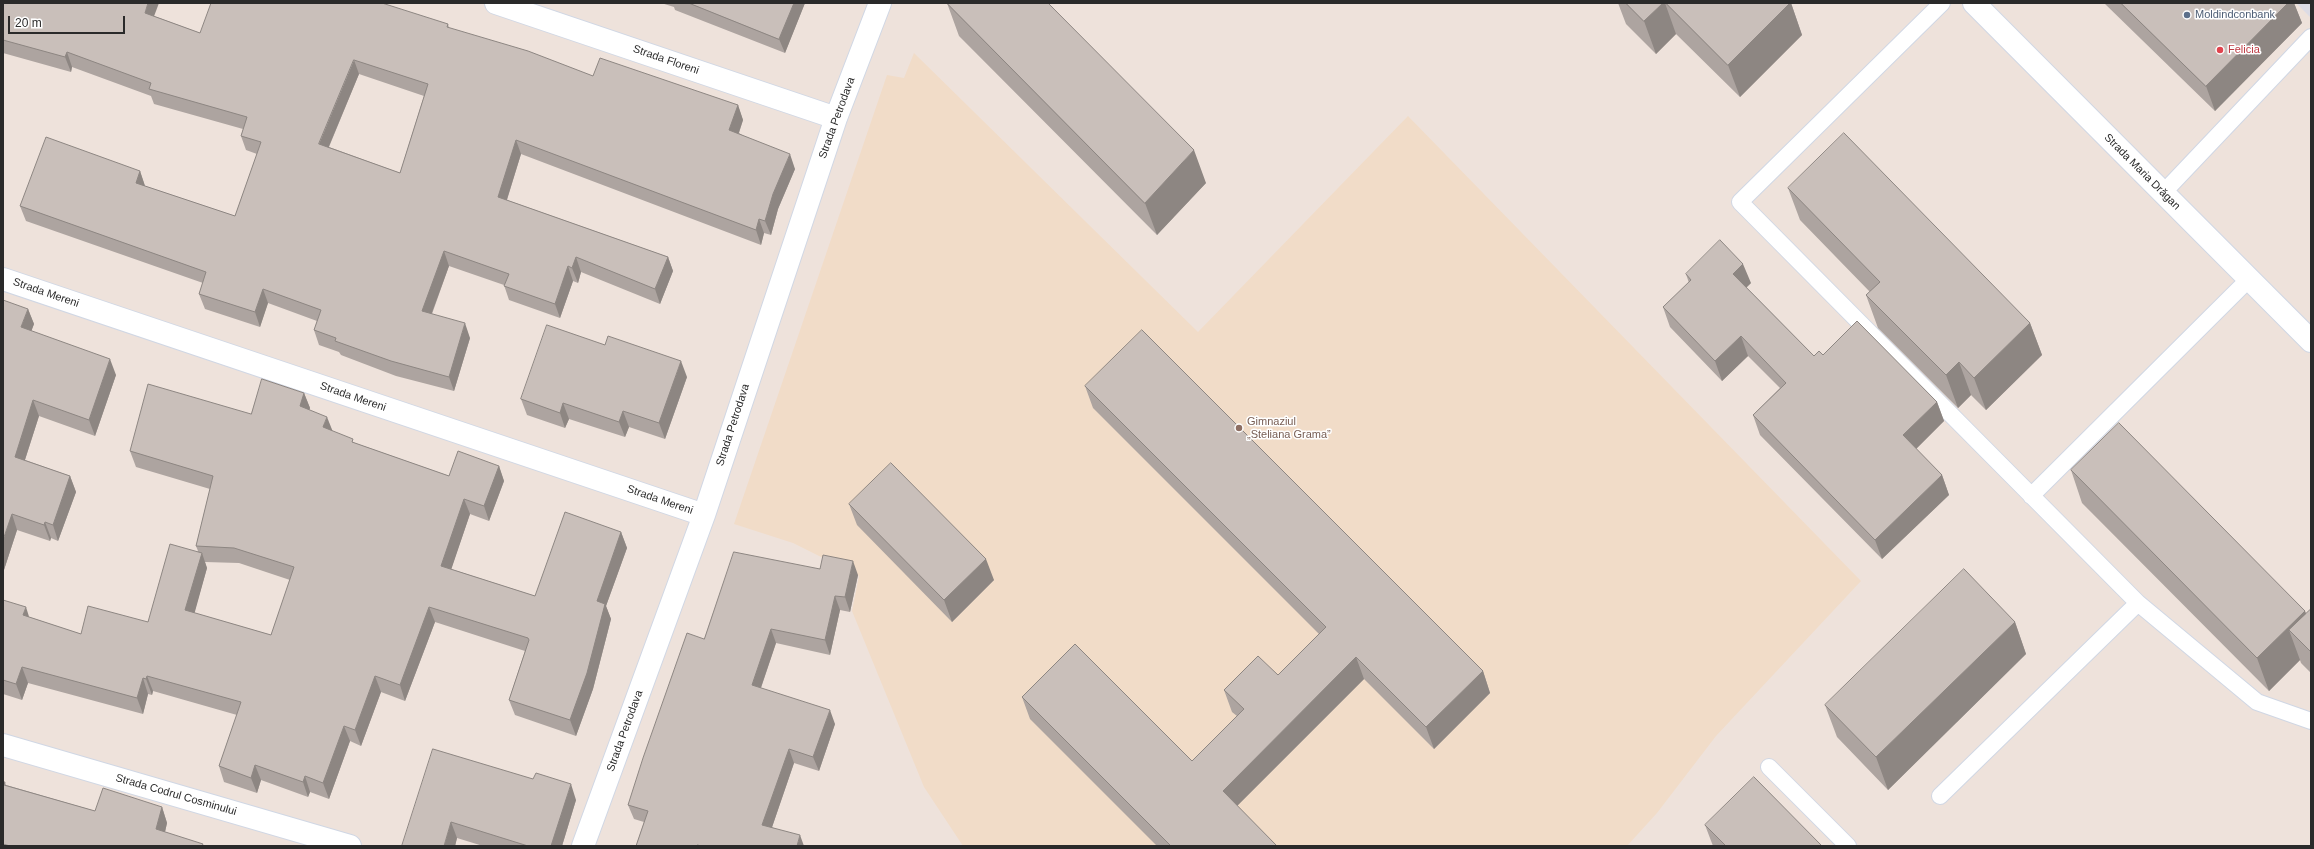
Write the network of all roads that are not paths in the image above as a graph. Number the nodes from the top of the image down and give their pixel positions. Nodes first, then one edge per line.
1 (496, 3) edge
2 (880, 3) edge
3 (1942, 3) edge
4 (1974, 3) edge
5 (2311, 36) edge
6 (836, 118) junction
7 (2163, 193) junction
8 (3, 279) edge
9 (2249, 279) junction
10 (2311, 341) edge
11 (2031, 496) junction
12 (704, 515) junction
13 (2138, 603) junction
14 (2311, 721) edge
15 (3, 745) edge
16 (1769, 767) dead end
17 (1940, 796) dead end
18 (350, 846) edge
19 (583, 846) edge
20 (1848, 846) edge

1 - 6 street, Strada Floreni
2 - 6 street, Strada Petrodava
3 - 11 lane
4 - 7 street, Strada Maria Drăgan
5 - 7 lane
6 - 12 street, Strada Petrodava
7 - 9 street, Strada Maria Drăgan
8 - 12 street, Strada Mereni
9 - 10 street, Strada Maria Drăgan
9 - 11 lane
11 - 13 lane
12 - 19 street, Strada Petrodava
13 - 14 lane
13 - 17 lane
15 - 18 street, Strada Codrul Cosminului
16 - 20 lane

